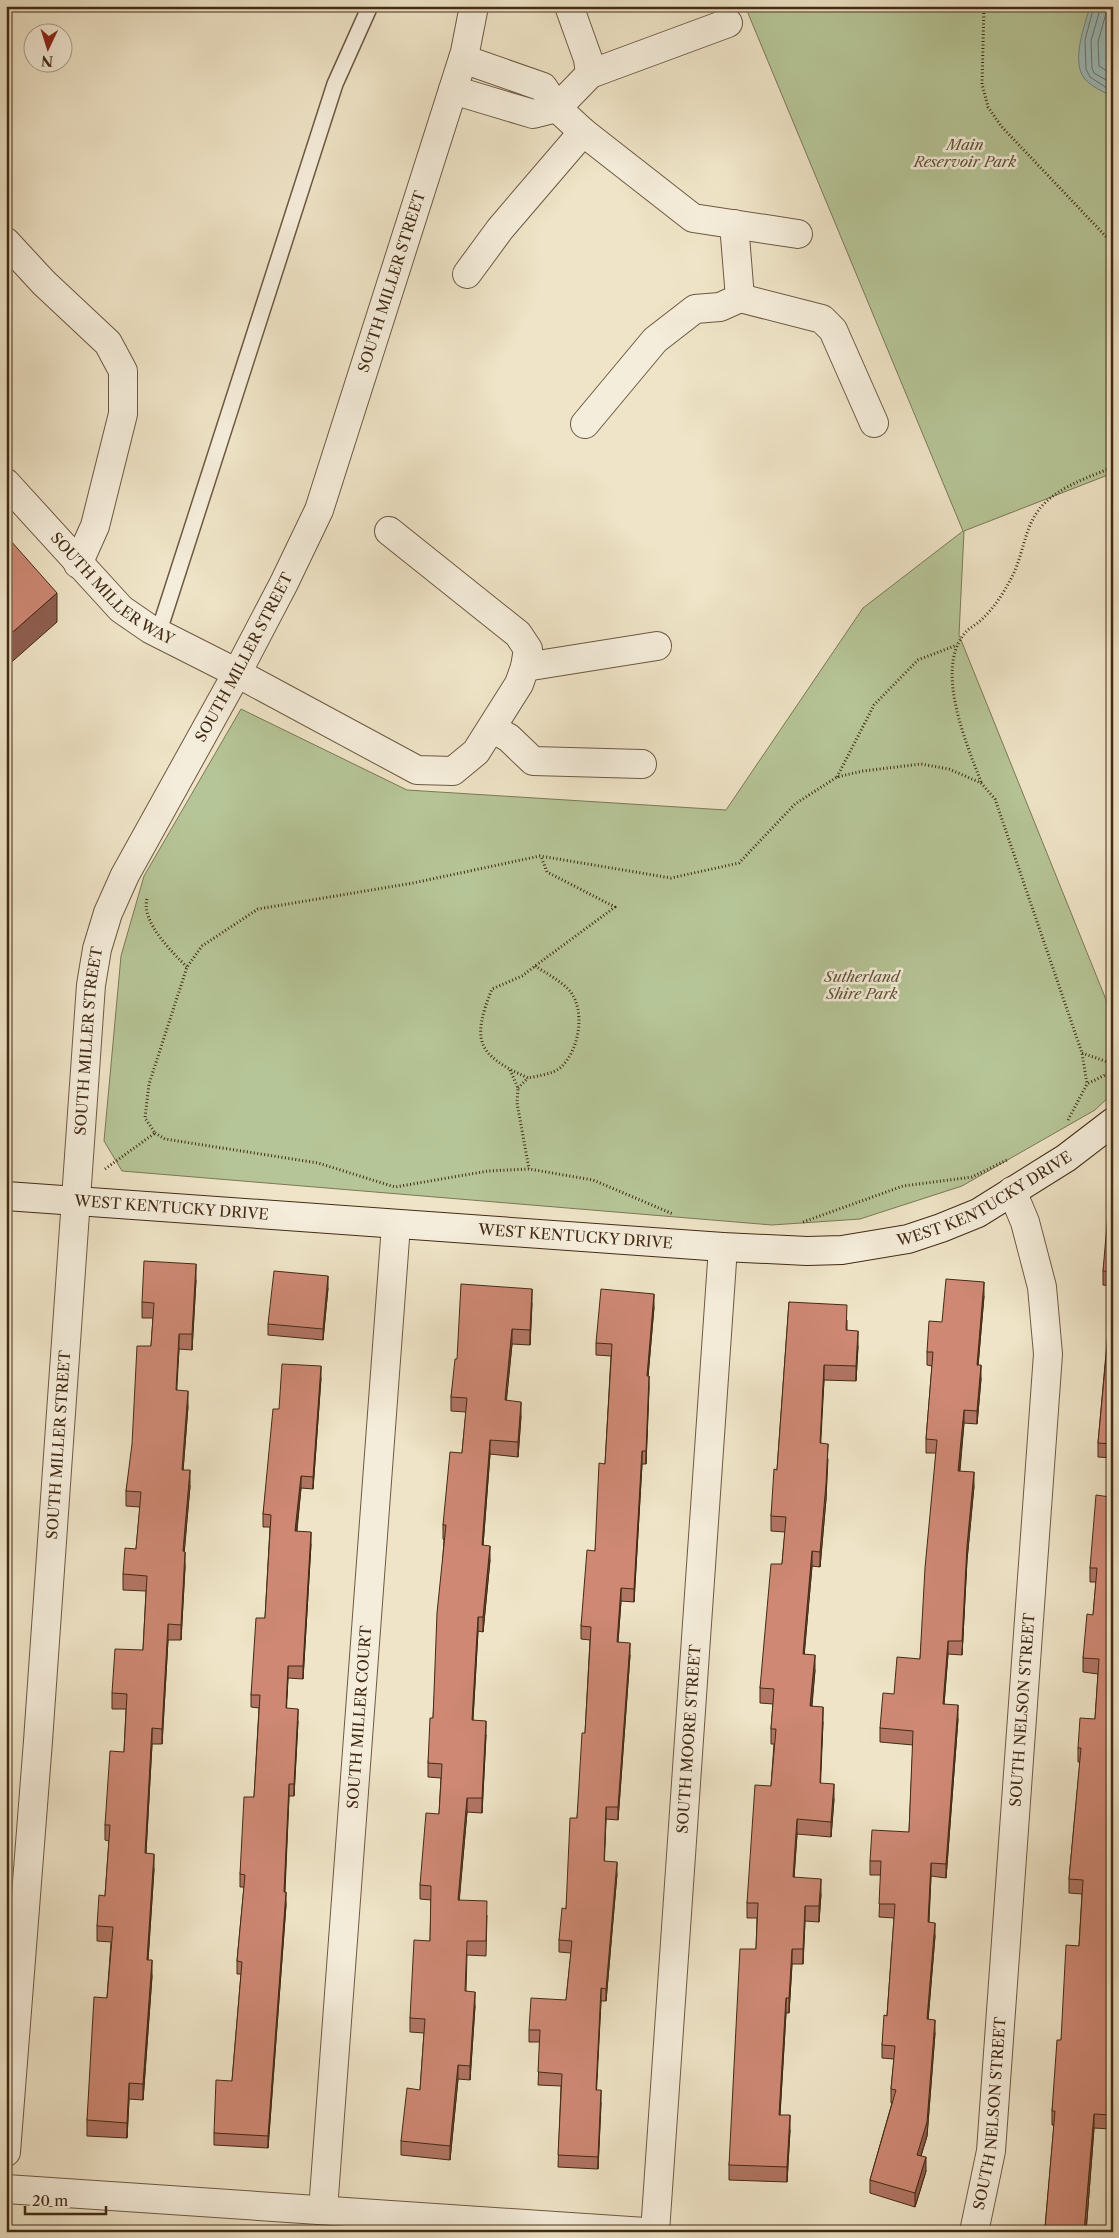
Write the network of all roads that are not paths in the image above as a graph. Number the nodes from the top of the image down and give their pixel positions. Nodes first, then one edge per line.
1 (370, 6) edge
2 (474, 6) edge
3 (569, 6) edge
4 (728, 23) dead end
5 (463, 59) junction
6 (590, 74) junction
7 (453, 90) junction
8 (557, 108) junction
9 (583, 132) junction
10 (734, 224) junction
11 (798, 234) dead end
12 (6, 242) edge
13 (468, 274) dead end
14 (740, 298) junction
15 (874, 423) dead end
16 (585, 424) dead end
17 (6, 483) edge
18 (389, 531) dead end
19 (78, 564) junction
20 (158, 634) junction
21 (657, 646) dead end
22 (525, 667) junction
23 (236, 673) junction
24 (492, 728) junction
25 (642, 764) dead end
26 (1113, 1122) edge
27 (1012, 1191) junction
28 (6, 1196) edge
29 (75, 1200) junction
30 (396, 1225) junction
31 (723, 1247) junction
32 (6, 2152) edge
33 (6, 2189) edge
34 (323, 2210) junction
35 (645, 2232) edge
36 (655, 2232) edge
37 (974, 2232) edge

1 - 20 lane
2 - 5 street, SOUTH MILLER STREET
3 - 6 street
4 - 6 street
5 - 7 street, SOUTH MILLER STREET
5 - 8 street
6 - 8 street
7 - 8 street
7 - 23 street, SOUTH MILLER STREET
8 - 9 street
9 - 10 street
9 - 13 street
10 - 11 street
10 - 14 street
12 - 19 street
14 - 15 street
14 - 16 street
17 - 19 street, SOUTH MILLER WAY
18 - 22 street
19 - 20 street, SOUTH MILLER WAY
20 - 23 street, SOUTH MILLER WAY
21 - 22 street
22 - 24 street, SOUTH MILLER WAY
23 - 24 street, SOUTH MILLER WAY
23 - 29 street, SOUTH MILLER STREET
24 - 25 street
26 - 27 street, WEST KENTUCKY DRIVE
27 - 31 street, WEST KENTUCKY DRIVE
27 - 37 street, SOUTH NELSON STREET
28 - 29 street, WEST KENTUCKY DRIVE
29 - 30 street, WEST KENTUCKY DRIVE
29 - 32 street, SOUTH MILLER STREET
30 - 31 street, WEST KENTUCKY DRIVE
30 - 34 street, SOUTH MILLER COURT
31 - 36 street, SOUTH MOORE STREET
33 - 34 street
34 - 35 street

